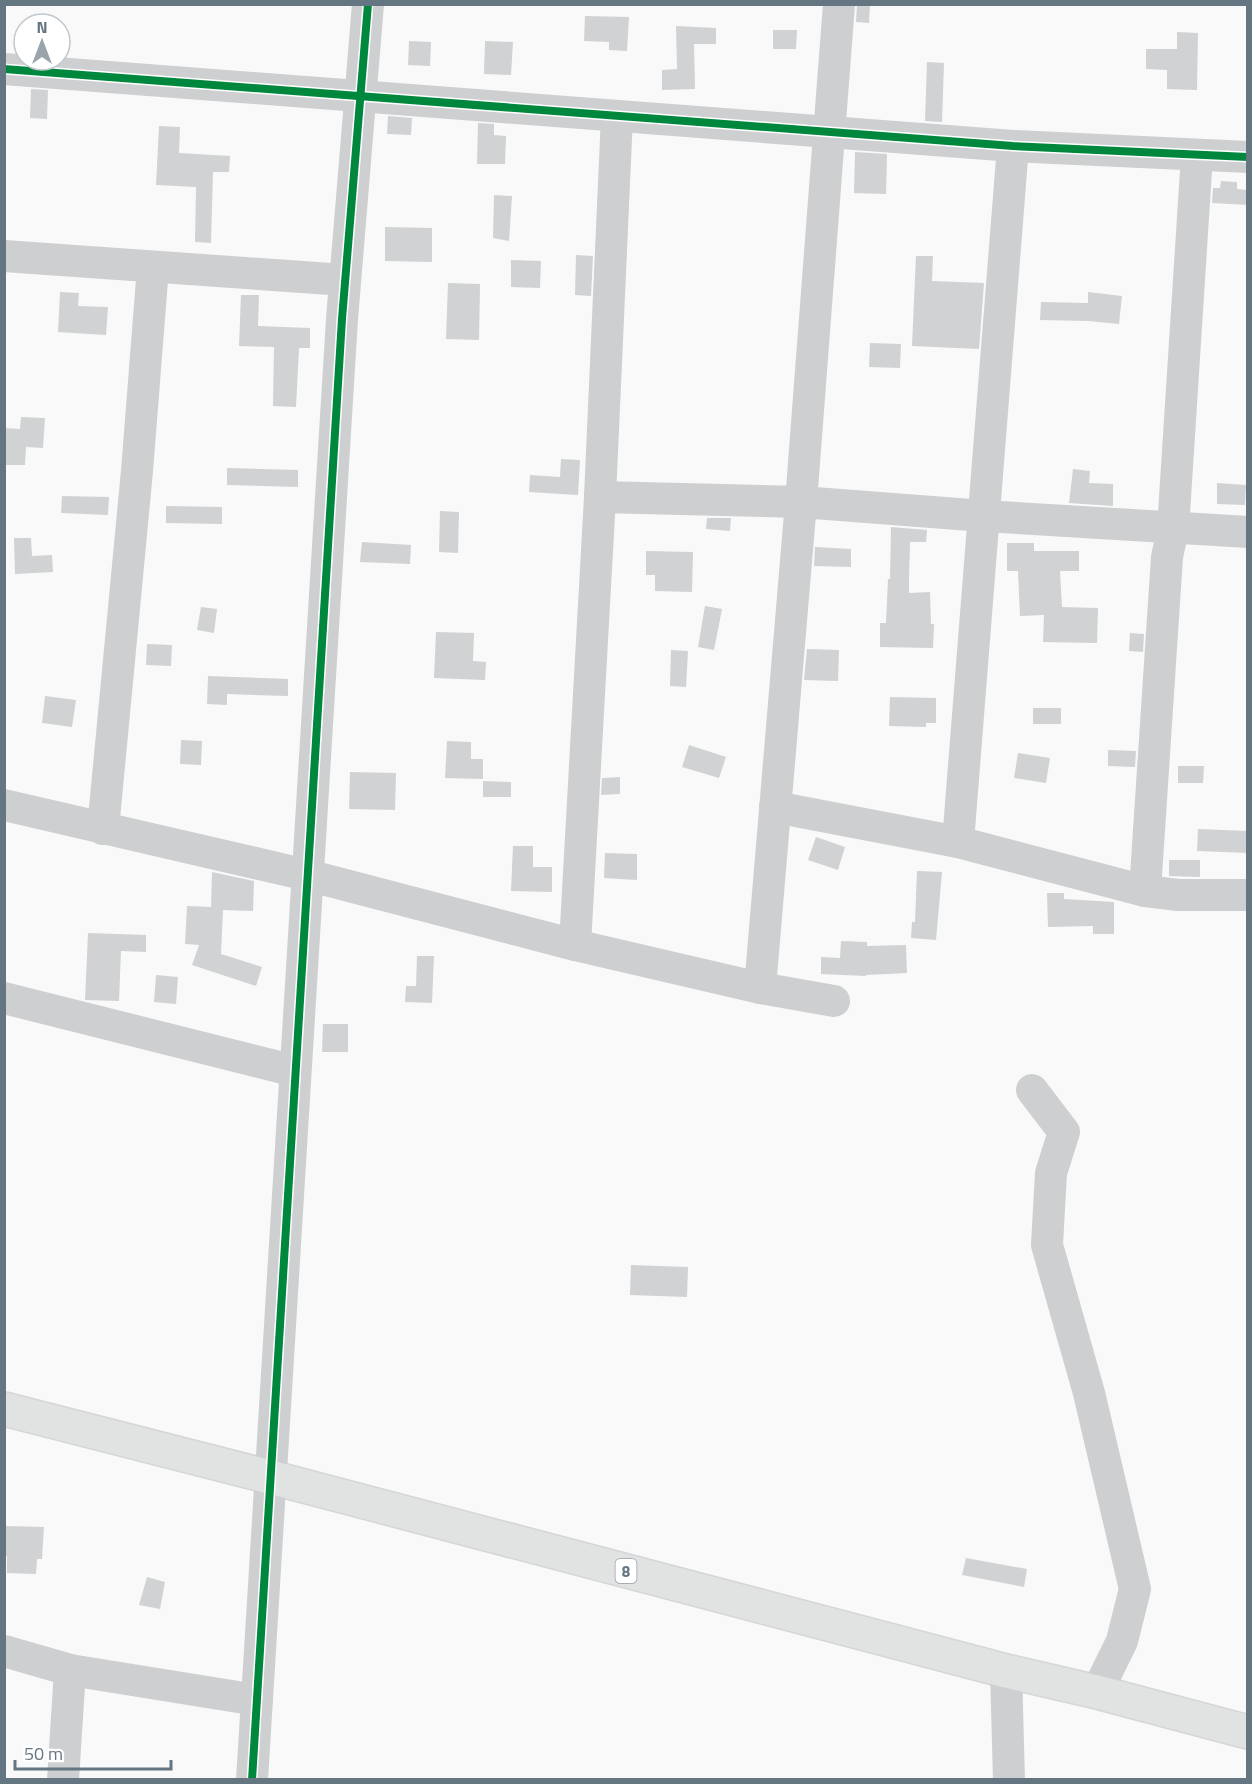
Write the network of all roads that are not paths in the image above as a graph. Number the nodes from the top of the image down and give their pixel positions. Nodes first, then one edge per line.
1 (368, 4) edge
2 (839, 4) edge
3 (4, 69) edge
4 (360, 97) junction
5 (617, 116) junction
6 (830, 131) junction
7 (1013, 146) junction
8 (1197, 154) junction
9 (1248, 157) edge
10 (4, 256) edge
11 (153, 267) junction
12 (345, 280) junction
13 (600, 497) junction
14 (801, 502) junction
15 (984, 516) junction
16 (1173, 529) junction
17 (1248, 532) edge
18 (4, 805) edge
19 (775, 807) junction
20 (104, 829) junction
21 (958, 842) junction
22 (307, 875) junction
23 (1145, 891) junction
24 (1248, 895) edge
25 (575, 945) junction
26 (760, 988) junction
27 (4, 998) edge
28 (834, 1002) dead end
29 (295, 1071) junction
30 (1032, 1090) dead end
31 (4, 1409) edge
32 (270, 1477) junction
33 (4, 1651) edge
34 (70, 1670) junction
35 (1006, 1671) junction
36 (1097, 1692) junction
37 (257, 1700) junction
38 (1248, 1732) edge
39 (63, 1779) edge
40 (252, 1779) edge
41 (1009, 1779) edge

1 - 4 street
2 - 6 street
3 - 4 street
4 - 5 street
4 - 12 street
5 - 6 street
5 - 13 street
6 - 7 street
6 - 14 street
7 - 8 street
7 - 15 street
8 - 9 street
8 - 16 street
10 - 11 street
11 - 12 street
11 - 20 street
12 - 22 street
13 - 14 street
13 - 25 street
14 - 15 street
14 - 19 street
15 - 16 street
15 - 21 street
16 - 17 street
16 - 23 street
18 - 20 street
19 - 21 street
19 - 26 street
20 - 22 street
21 - 23 street
22 - 25 street
22 - 29 street
23 - 24 street
25 - 26 street
26 - 28 street
27 - 29 street
29 - 32 street
30 - 36 street
31 - 32 main road, 8
32 - 35 main road, 8
32 - 37 street
33 - 34 street
34 - 37 street
34 - 39 street
35 - 36 main road, 8
35 - 41 street
36 - 38 main road, 8
37 - 40 street

